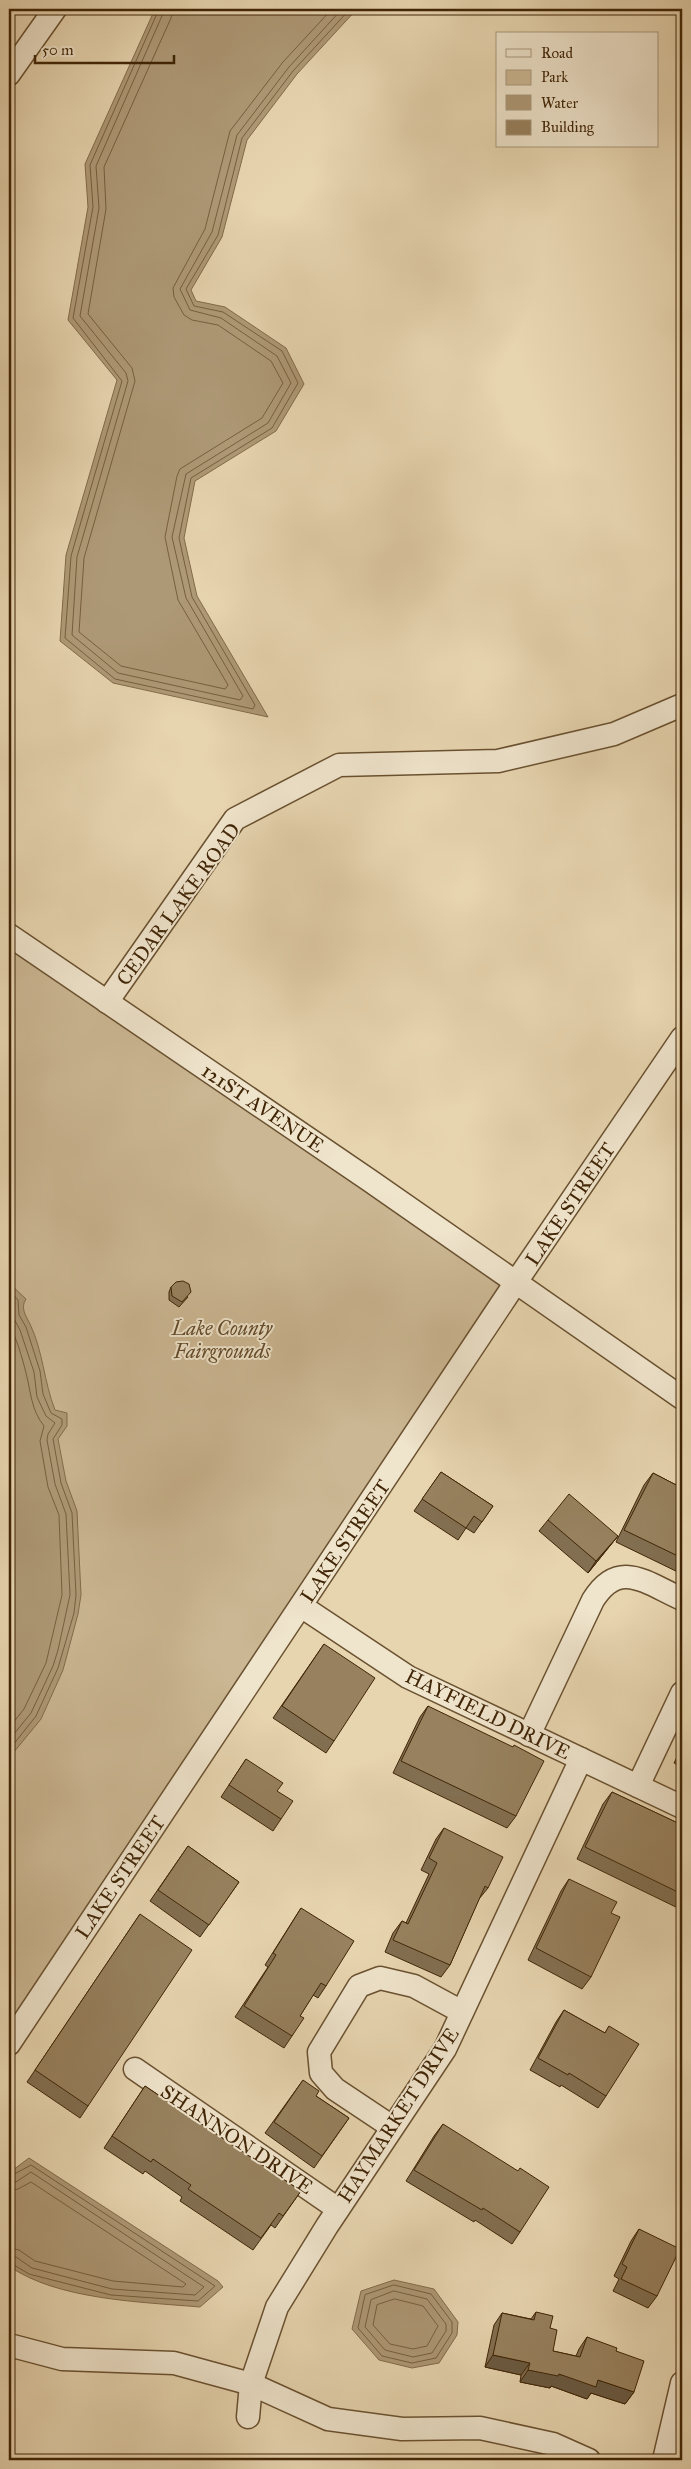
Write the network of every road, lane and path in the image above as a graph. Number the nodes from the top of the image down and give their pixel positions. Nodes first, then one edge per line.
1 (55, 9) edge
2 (9, 74) edge
3 (682, 705) edge
4 (9, 935) edge
5 (108, 1002) junction
6 (682, 1038) edge
7 (516, 1282) junction
8 (682, 1398) edge
9 (682, 1599) edge
10 (301, 1606) junction
11 (682, 1693) edge
12 (529, 1734) junction
13 (581, 1759) junction
14 (638, 1786) junction
15 (682, 1807) edge
16 (462, 2012) junction
17 (9, 2044) edge
18 (135, 2069) dead end
19 (392, 2127) junction
20 (338, 2209) junction
21 (9, 2345) edge
22 (682, 2383) edge
23 (251, 2384) junction
24 (248, 2417) dead end
25 (589, 2460) edge
26 (664, 2460) edge

1 - 2 street
3 - 5 street, CEDAR LAKE ROAD
4 - 5 street, 121ST AVENUE
5 - 7 street, 121ST AVENUE
6 - 7 street, LAKE STREET
7 - 8 street, 121ST AVENUE
7 - 10 street, LAKE STREET
9 - 12 street
10 - 12 street, HAYFIELD DRIVE
10 - 17 street, LAKE STREET
11 - 14 street
12 - 13 street, HAYFIELD DRIVE
13 - 14 street, HAYFIELD DRIVE
13 - 16 street, HAYMARKET DRIVE
14 - 15 street, HAYFIELD DRIVE
16 - 19 street, HAYMARKET DRIVE
16 - 19 street
18 - 20 street, SHANNON DRIVE
19 - 20 street, HAYMARKET DRIVE
20 - 23 street, HAYMARKET DRIVE
21 - 23 street
22 - 26 street
23 - 24 street, HAYMARKET DRIVE
23 - 25 street

